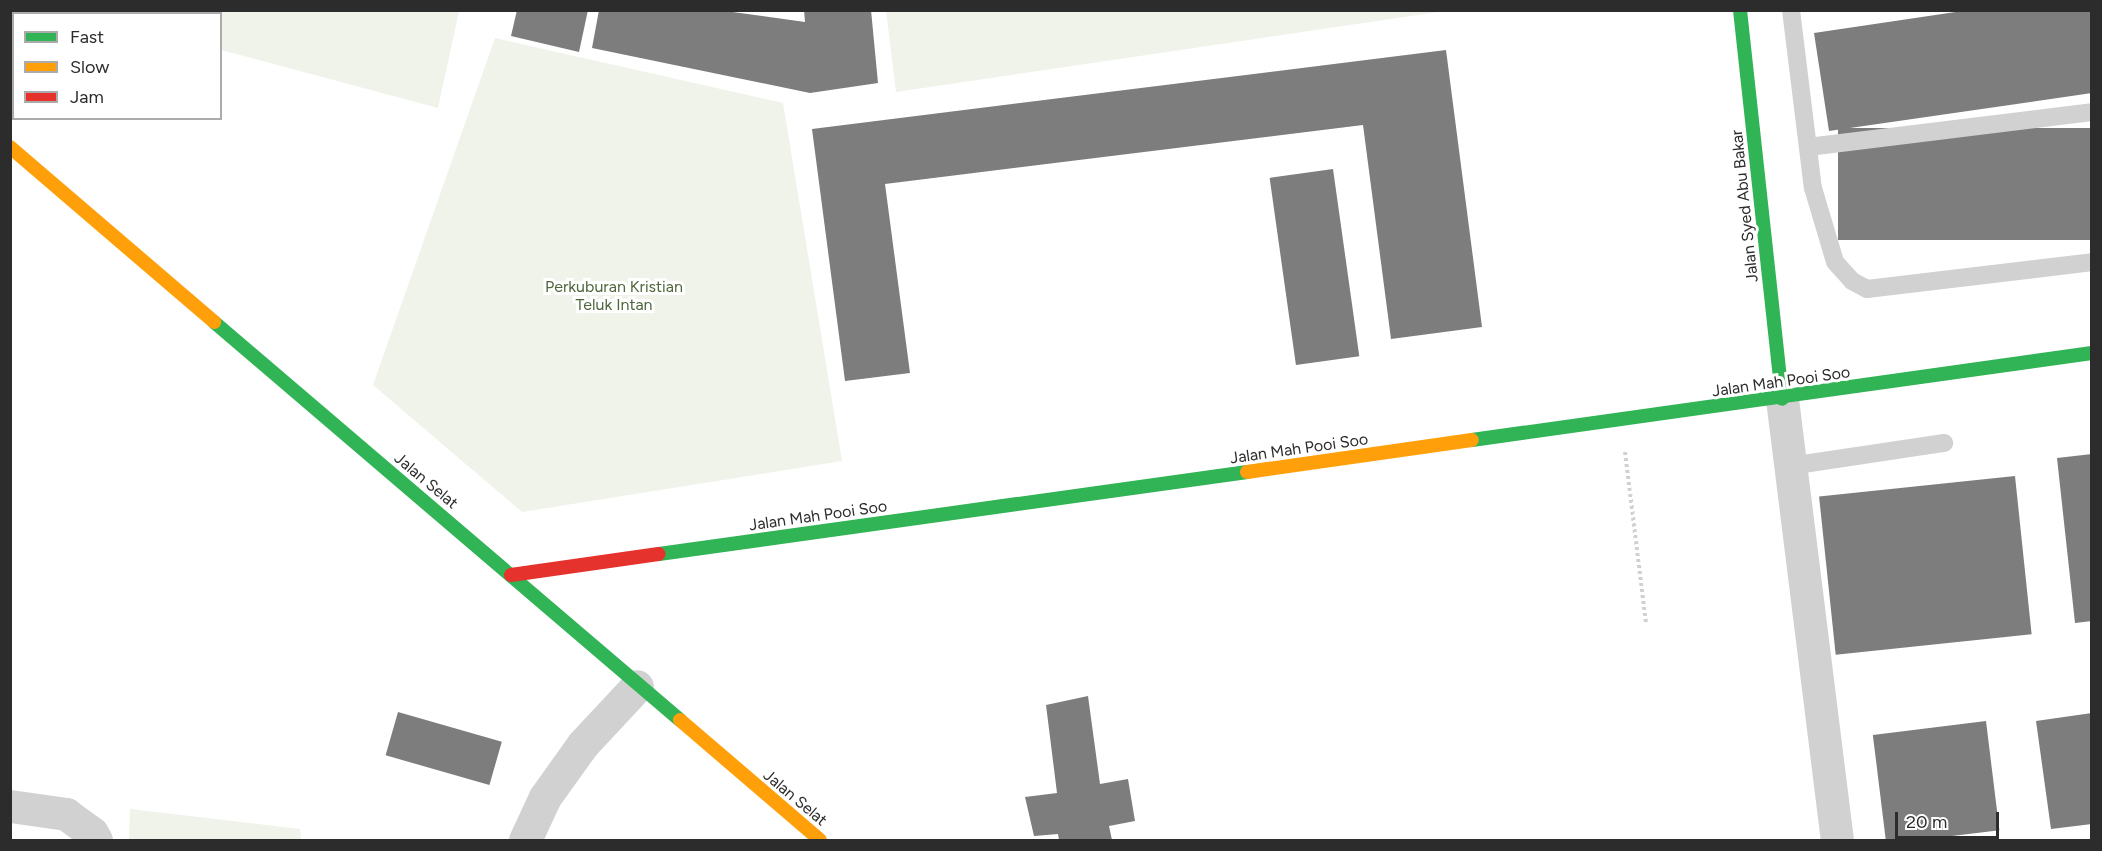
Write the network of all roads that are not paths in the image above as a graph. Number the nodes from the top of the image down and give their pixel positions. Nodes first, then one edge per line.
1 (1740, 10) edge
2 (1791, 10) edge
3 (2091, 112) edge
4 (10, 147) edge
5 (1808, 147) junction
6 (2091, 262) edge
7 (2091, 353) edge
8 (1782, 399) junction
9 (1944, 443) dead end
10 (1790, 466) junction
11 (511, 575) junction
12 (637, 686) junction
13 (10, 806) edge
14 (96, 840) edge
15 (525, 840) edge
16 (820, 840) edge
17 (1837, 840) edge

1 - 8 street, Jalan Syed Abu Bakar
2 - 5 lane
3 - 5 lane
4 - 11 street, Jalan Selat
5 - 6 lane
7 - 8 street, Jalan Mah Pooi Soo
8 - 10 street
8 - 11 street, Jalan Mah Pooi Soo
9 - 10 lane
10 - 17 street
11 - 12 street, Jalan Selat
12 - 15 street
12 - 16 street, Jalan Selat
13 - 14 street

